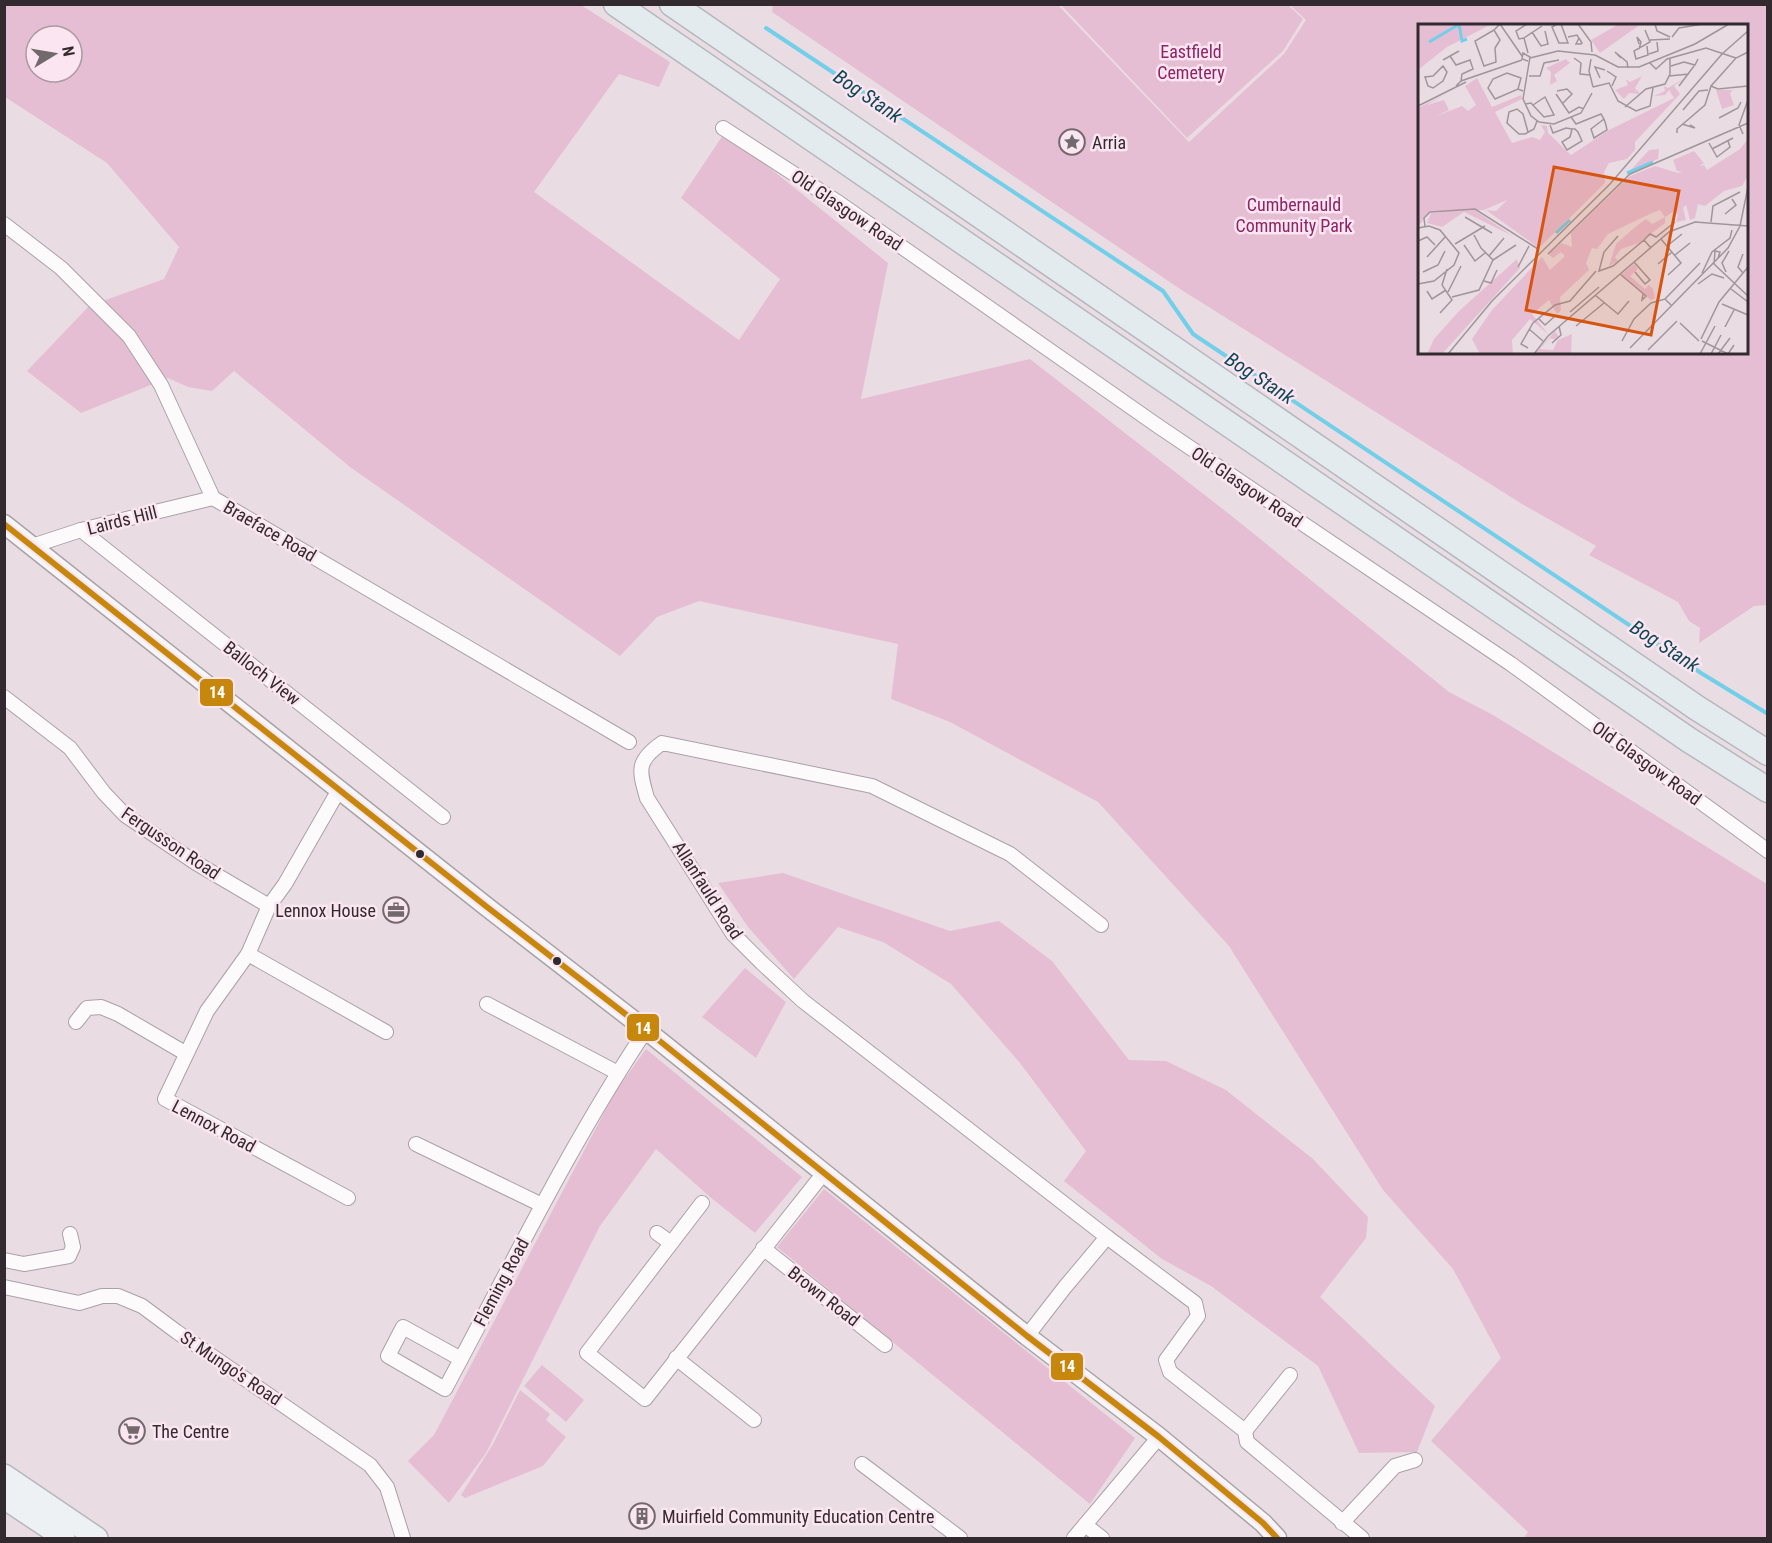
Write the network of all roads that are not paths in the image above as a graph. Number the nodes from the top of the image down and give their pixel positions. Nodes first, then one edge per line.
1 (616, 4) edge
2 (672, 4) edge
3 (723, 128) dead end
4 (4, 224) edge
5 (213, 498) junction
6 (4, 524) edge
7 (81, 530) junction
8 (32, 546) junction
9 (4, 697) edge
10 (629, 742) dead end
11 (1767, 753) edge
12 (340, 788) junction
13 (1767, 790) edge
14 (443, 817) dead end
15 (1767, 851) edge
16 (269, 906) junction
17 (1101, 925) dead end
18 (248, 954) junction
19 (486, 1004) dead end
20 (76, 1022) dead end
21 (646, 1030) junction
22 (386, 1032) dead end
23 (185, 1053) junction
24 (618, 1073) junction
25 (416, 1144) dead end
26 (824, 1174) junction
27 (348, 1198) dead end
28 (702, 1203) dead end
29 (542, 1205) junction
30 (657, 1233) dead end
31 (70, 1234) dead end
32 (1107, 1238) junction
33 (671, 1243) junction
34 (763, 1248) junction
35 (4, 1260) edge
36 (4, 1287) edge
37 (1027, 1336) junction
38 (885, 1345) dead end
39 (676, 1358) junction
40 (461, 1359) junction
41 (1290, 1375) dead end
42 (754, 1420) dead end
43 (1245, 1431) junction
44 (1159, 1437) junction
45 (1415, 1460) dead end
46 (862, 1464) dead end
47 (4, 1475) edge
48 (4, 1497) edge
49 (1342, 1523) junction
50 (1085, 1525) junction
51 (64, 1539) edge
52 (97, 1539) edge
53 (402, 1539) edge
54 (960, 1539) edge
55 (1074, 1539) edge
56 (1102, 1539) edge
57 (1277, 1539) edge
58 (1362, 1539) edge

1 - 13 highway
2 - 11 highway
3 - 15 street, Old Glasgow Road
4 - 5 street, Braeface Road
5 - 7 street, Lairds Hill
5 - 10 street, Braeface Road
6 - 8 street
7 - 8 street, Lairds Hill
7 - 14 street, Balloch View
8 - 12 street
9 - 16 street, Fergusson Road
12 - 16 street, Lennox Road
12 - 21 street
16 - 18 street, Lennox Road
17 - 32 street, Allanfauld Road
18 - 22 street
18 - 23 street, Lennox Road
19 - 24 street
20 - 23 street
21 - 24 street, Fleming Road
21 - 26 street
23 - 27 street, Lennox Road
24 - 29 street, Fleming Road
25 - 29 street
26 - 34 street
26 - 37 street
28 - 33 street
29 - 40 street, Fleming Road
30 - 33 street
31 - 35 street
32 - 37 street
32 - 43 street, Allanfauld Road
33 - 39 street
34 - 38 street, Brown Road
34 - 39 street
36 - 53 street, St Mungo's Road
37 - 44 street
39 - 42 street
40 - 40 street, Fleming Road
41 - 43 street
43 - 49 street
44 - 50 street
44 - 57 street
45 - 49 street
46 - 54 street
47 - 52 main road
48 - 51 main road
49 - 58 street
50 - 55 street
50 - 56 street

